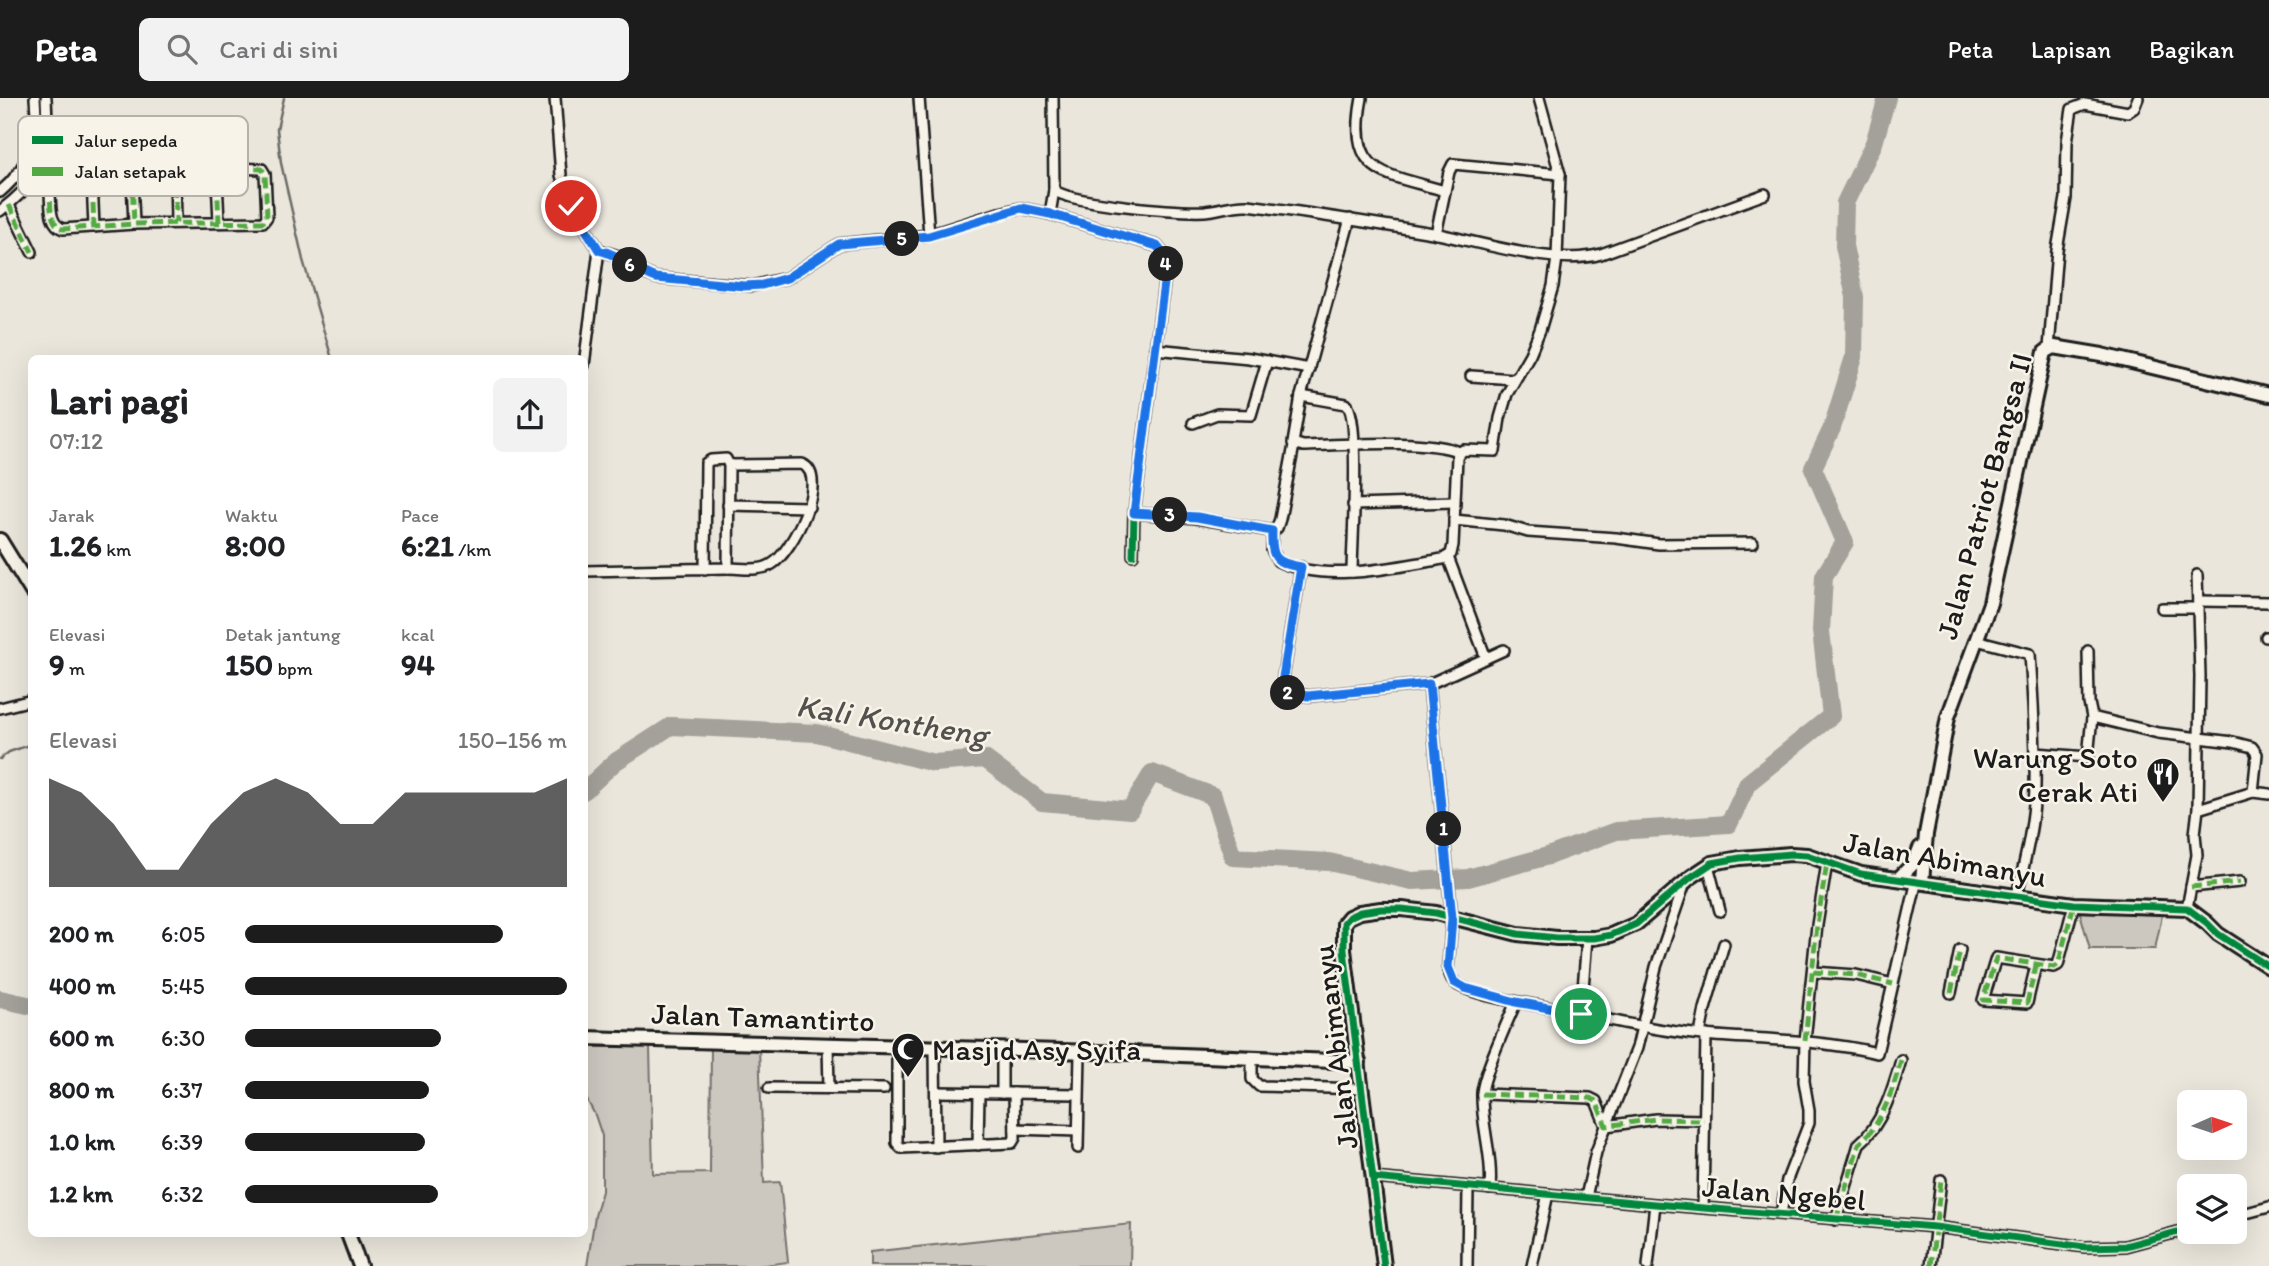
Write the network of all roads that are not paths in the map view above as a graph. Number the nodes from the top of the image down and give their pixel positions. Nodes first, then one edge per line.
1 (35, 98) edge
2 (46, 98) edge
3 (555, 98) edge
4 (919, 98) edge
5 (1053, 98) edge
6 (1362, 98) edge
7 (1539, 98) edge
8 (2138, 98) edge
9 (36, 116) edge
10 (45, 116) edge
11 (248, 169) edge
12 (18, 172) edge
13 (1560, 174) junction
14 (1054, 190) junction
15 (1445, 191) junction
16 (0, 192) edge
17 (18, 194) edge
18 (1765, 194) dead end
19 (50, 196) edge
20 (93, 196) edge
21 (133, 196) edge
22 (175, 196) edge
23 (218, 196) edge
24 (4, 208) edge
25 (1050, 214) junction
26 (1350, 219) junction
27 (219, 222) junction
28 (176, 223) junction
29 (134, 224) junction
30 (94, 227) junction
31 (1436, 234) junction
32 (929, 236) junction
33 (599, 250) junction
34 (32, 252) dead end
35 (1557, 258) junction
36 (2049, 348) junction
37 (1155, 349) junction
38 (585, 355) edge
39 (1267, 361) junction
40 (1309, 369) junction
41 (1471, 376) dead end
42 (1514, 379) junction
43 (2269, 395) edge
44 (1301, 396) junction
45 (1194, 423) dead end
46 (1294, 445) junction
47 (1355, 445) junction
48 (1459, 452) junction
49 (729, 464) junction
50 (1454, 502) junction
51 (728, 505) junction
52 (1353, 505) junction
53 (809, 507) junction
54 (1134, 513) junction
55 (1454, 520) junction
56 (1272, 531) junction
57 (0, 540) edge
58 (1754, 543) dead end
59 (1133, 555) dead end
60 (1448, 557) junction
61 (1301, 567) junction
62 (728, 568) junction
63 (705, 569) junction
64 (588, 570) edge
65 (1352, 572) junction
66 (2197, 575) dead end
67 (28, 586) edge
68 (2269, 602) edge
69 (2198, 604) junction
70 (2162, 608) dead end
71 (1976, 640) junction
72 (1504, 650) dead end
73 (2088, 651) dead end
74 (1486, 658) junction
75 (1429, 684) junction
76 (28, 701) edge
77 (0, 708) edge
78 (2092, 717) junction
79 (2198, 737) junction
80 (2035, 753) junction
81 (2253, 792) junction
82 (2269, 794) edge
83 (2197, 810) junction
84 (1926, 834) junction
85 (1827, 863) junction
86 (1708, 865) junction
87 (1899, 878) junction
88 (1919, 881) junction
89 (1685, 882) junction
90 (2240, 882) dead end
91 (2191, 887) junction
92 (2017, 895) junction
93 (2074, 904) junction
94 (2187, 908) junction
95 (1720, 911) dead end
96 (1452, 918) junction
97 (1587, 938) junction
98 (1724, 944) dead end
99 (1960, 950) dead end
100 (2036, 965) junction
101 (2269, 967) edge
102 (1813, 972) junction
103 (1893, 984) junction
104 (1951, 993) dead end
105 (1516, 1002) junction
106 (1581, 1014) junction
107 (1642, 1028) junction
108 (1703, 1035) junction
109 (588, 1038) edge
110 (1805, 1041) junction
111 (828, 1045) junction
112 (897, 1048) junction
113 (935, 1049) junction
114 (1002, 1051) junction
115 (1080, 1053) junction
116 (1252, 1057) junction
117 (1901, 1060) dead end
118 (1359, 1062) junction
119 (769, 1088) dead end
120 (829, 1088) junction
121 (884, 1089) dead end
122 (1363, 1089) junction
123 (936, 1092) junction
124 (979, 1093) junction
125 (1002, 1093) junction
126 (1014, 1093) junction
127 (1078, 1094) junction
128 (1482, 1094) junction
129 (1704, 1119) junction
130 (1606, 1126) junction
131 (1015, 1129) junction
132 (1078, 1131) junction
133 (978, 1145) junction
134 (936, 1147) junction
135 (1078, 1148) dead end
136 (1373, 1178) junction
137 (1941, 1180) dead end
138 (1468, 1187) junction
139 (1490, 1189) junction
140 (1548, 1194) junction
141 (1586, 1197) junction
142 (1655, 1204) junction
143 (2269, 1207) edge
144 (1703, 1208) junction
145 (2247, 1213) edge
146 (1781, 1214) junction
147 (1836, 1220) junction
148 (1935, 1227) junction
149 (2177, 1232) edge
150 (349, 1237) edge
151 (360, 1266) edge
152 (1384, 1266) edge
153 (1467, 1266) edge
154 (1532, 1266) edge
155 (1648, 1266) edge
156 (1931, 1266) edge

1 - 9 street
2 - 10 street
3 - 33 street
4 - 32 street
5 - 14 street
6 - 15 street
7 - 13 street
8 - 36 street
11 - 27 street
12 - 16 street
13 - 15 street
13 - 35 street
14 - 25 street
14 - 26 street
15 - 31 street
17 - 24 street
18 - 35 street
19 - 30 street
20 - 30 street
21 - 29 street
22 - 28 street
23 - 27 street
24 - 34 street
25 - 32 street
25 - 37 street
26 - 31 street
26 - 40 street
27 - 28 street
28 - 29 street
29 - 30 street
31 - 35 street
32 - 33 street
33 - 38 street
35 - 42 street
36 - 43 street, Jalan Patriot Bangsa II
36 - 71 street, Jalan Patriot Bangsa II
37 - 39 street
37 - 54 street
39 - 40 street
39 - 45 street
40 - 44 street
41 - 42 street
42 - 48 street
44 - 46 street
44 - 47 street
46 - 47 street
46 - 56 street
47 - 48 street
47 - 52 street
48 - 50 street
49 - 51 street
49 - 53 street
49 - 63 street
50 - 52 street
50 - 55 street
51 - 53 street
51 - 62 street
52 - 65 street
53 - 62 street
54 - 56 street
54 - 59 street
55 - 58 street
55 - 60 street
56 - 61 street
57 - 67 street
60 - 65 street
60 - 74 street
61 - 65 street
61 - 75 street
62 - 63 street
63 - 64 street
66 - 69 street
68 - 69 street
69 - 70 street
69 - 79 street
71 - 80 street
71 - 84 street, Jalan Patriot Bangsa II
72 - 74 street
73 - 78 street
74 - 75 street
75 - 96 street
76 - 77 street
78 - 79 street
78 - 80 street
79 - 81 street
79 - 83 street
80 - 92 street
81 - 82 street
81 - 83 street
83 - 91 street
84 - 87 street
84 - 88 street
85 - 86 street, Jalan Abimanyu
85 - 87 street, Jalan Abimanyu
85 - 102 street
86 - 89 street, Jalan Abimanyu
86 - 95 street
87 - 88 street, Jalan Abimanyu
88 - 92 street, Jalan Abimanyu
88 - 103 street
89 - 97 street, Jalan Abimanyu
89 - 107 street
90 - 91 street
91 - 94 street
92 - 93 street, Jalan Abimanyu
93 - 94 street, Jalan Abimanyu
93 - 100 street
94 - 101 street
96 - 97 street, Jalan Abimanyu
96 - 105 street
96 - 118 street, Jalan Abimanyu
97 - 106 street
98 - 108 street
99 - 104 street
100 - 100 street
102 - 103 street
102 - 110 street
103 - 110 street
105 - 106 street
105 - 128 street
106 - 107 street
107 - 108 street
107 - 130 street
108 - 110 street
108 - 129 street
109 - 111 street, Jalan Tamantirto
110 - 146 street
111 - 112 street, Jalan Tamantirto
111 - 120 street
112 - 113 street, Jalan Tamantirto
112 - 134 street
113 - 114 street, Jalan Tamantirto
113 - 123 street
114 - 115 street, Jalan Tamantirto
114 - 125 street
115 - 116 street, Jalan Tamantirto
115 - 127 street
116 - 118 street, Jalan Tamantirto
116 - 122 street
117 - 147 street
118 - 122 street, Jalan Abimanyu
119 - 120 street
120 - 121 street
122 - 136 street, Jalan Abimanyu
123 - 124 street
123 - 134 street
124 - 125 street
124 - 133 street
125 - 126 street
126 - 127 street
126 - 131 street
127 - 132 street
128 - 130 street
128 - 139 street
129 - 130 street
129 - 144 street
130 - 141 street
131 - 132 street
131 - 133 street
132 - 135 street
133 - 134 street
136 - 138 street, Jalan Ngebel
136 - 152 street, Jalan Abimanyu
137 - 148 street
138 - 139 street, Jalan Ngebel
138 - 153 street
139 - 140 street, Jalan Ngebel
140 - 141 street, Jalan Ngebel
140 - 154 street
141 - 142 street, Jalan Ngebel
142 - 144 street, Jalan Ngebel
142 - 155 street
143 - 145 street
144 - 146 street, Jalan Ngebel
146 - 147 street, Jalan Ngebel
147 - 148 street, Jalan Ngebel
148 - 149 street, Jalan Ngebel
148 - 156 street
150 - 151 street

